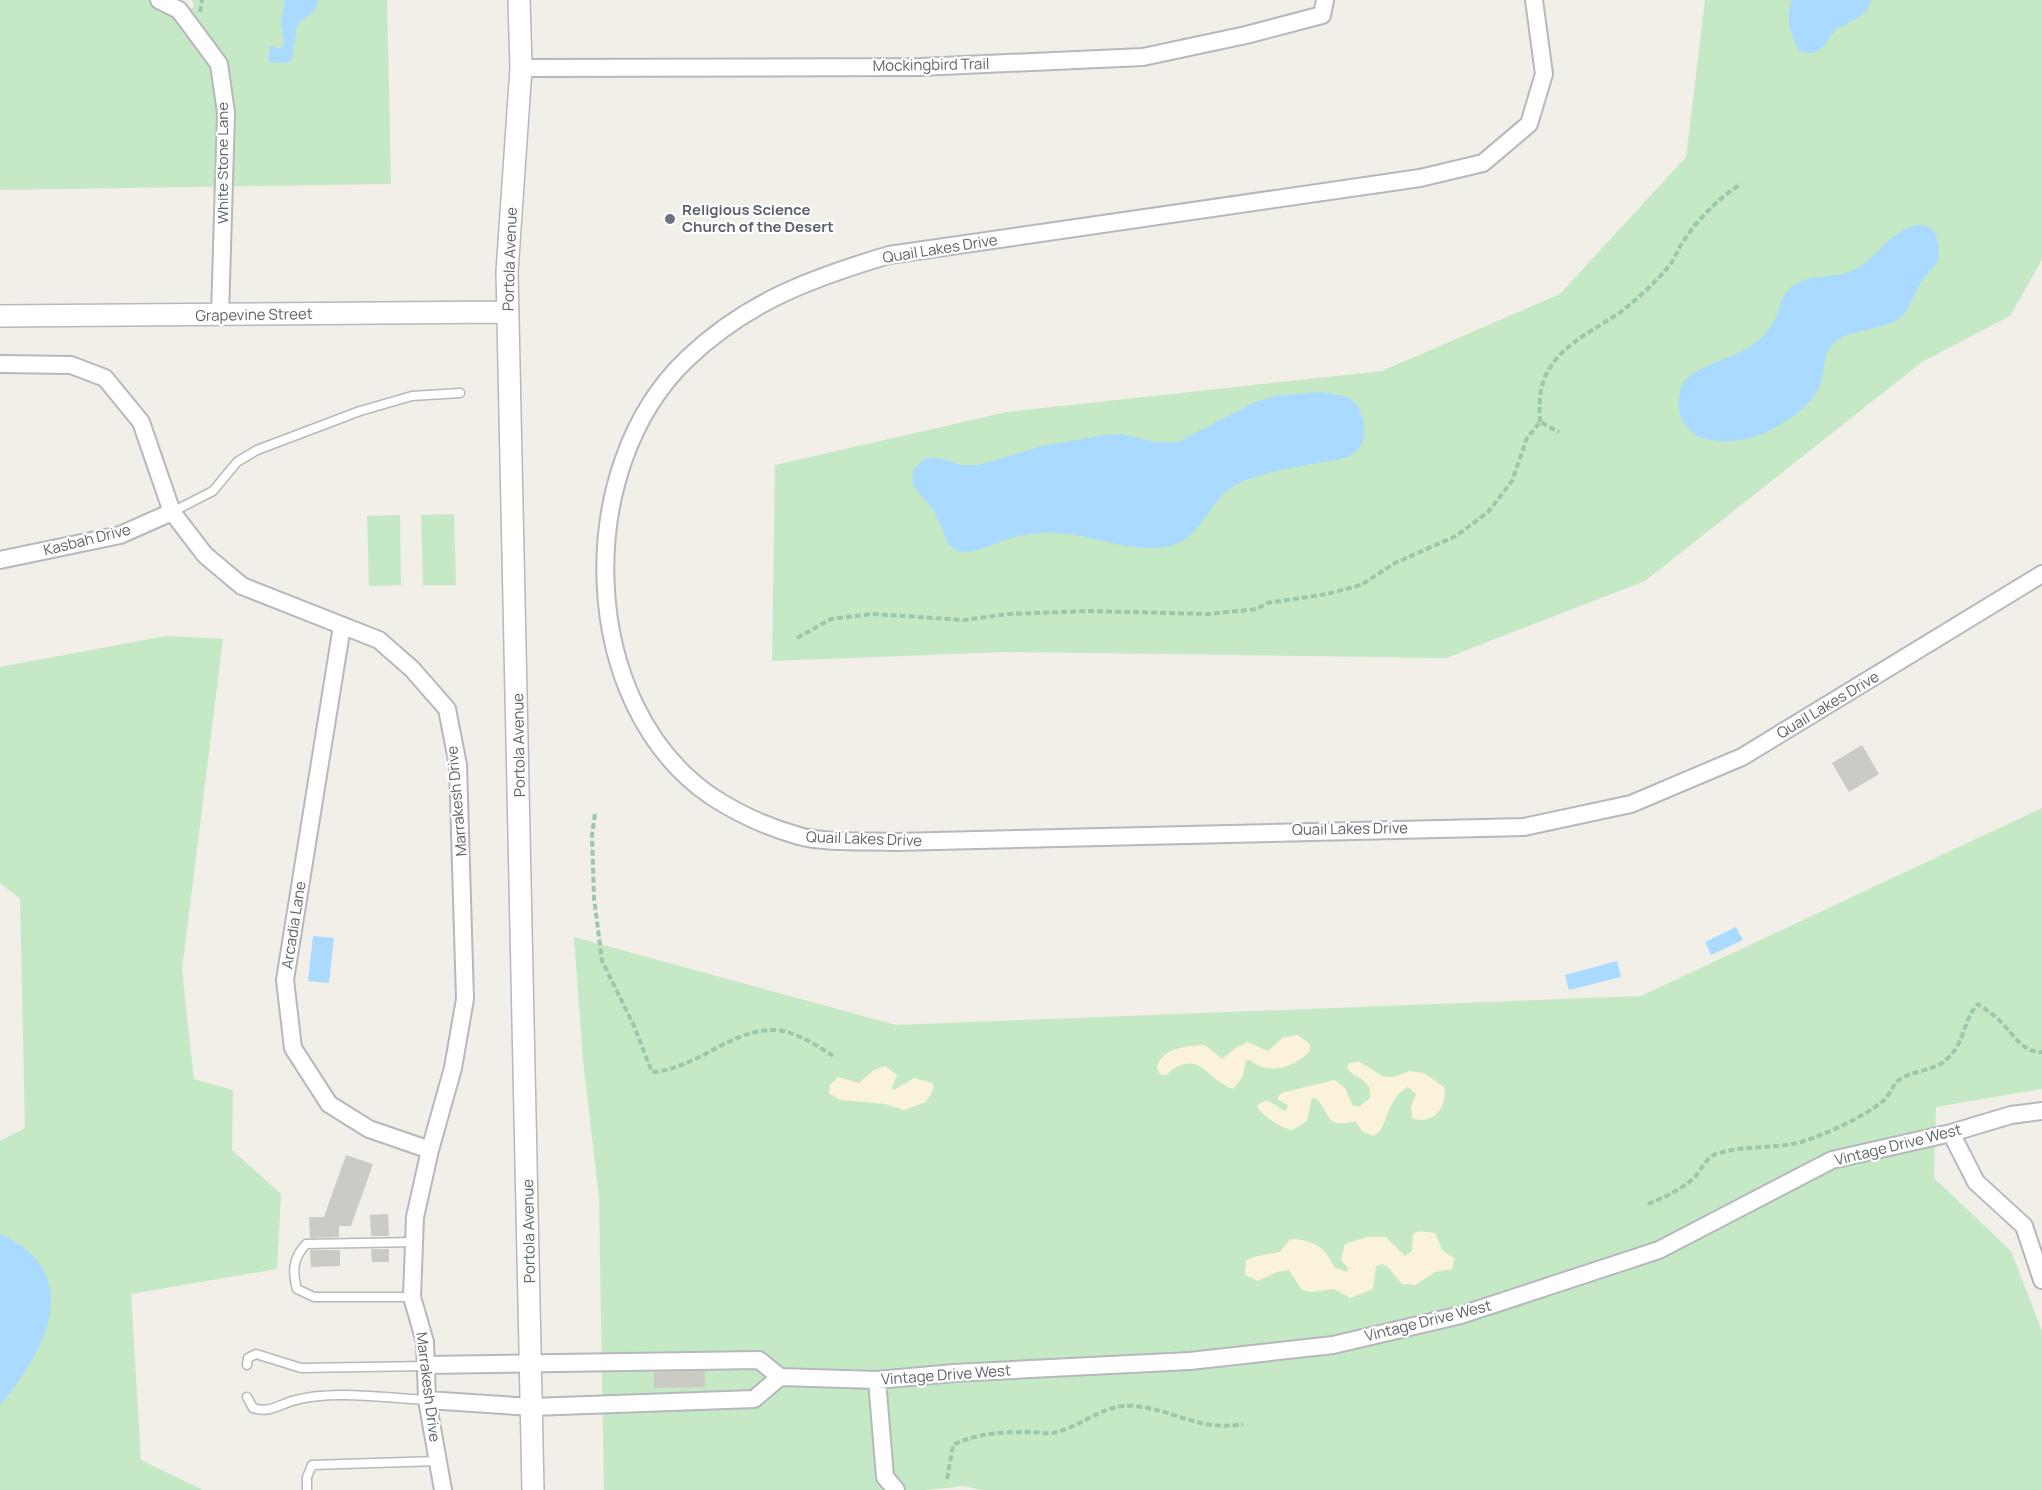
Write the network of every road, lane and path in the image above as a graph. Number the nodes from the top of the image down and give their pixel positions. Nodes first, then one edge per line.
1 (159, 0) edge
2 (519, 0) edge
3 (1325, 0) edge
4 (1534, 0) edge
5 (521, 68) junction
6 (1741, 184) dead end
7 (508, 312) junction
8 (0, 316) edge
9 (220, 316) junction
10 (0, 364) edge
11 (460, 393) dead end
12 (1540, 422) junction
13 (1559, 432) dead end
14 (172, 512) junction
15 (0, 560) edge
16 (2042, 574) edge
17 (342, 626) junction
18 (797, 638) dead end
19 (595, 814) dead end
20 (2042, 1052) edge
21 (835, 1057) dead end
22 (2042, 1111) edge
23 (1951, 1133) junction
24 (430, 1150) junction
25 (1648, 1204) dead end
26 (414, 1242) junction
27 (2042, 1280) edge
28 (412, 1297) junction
29 (247, 1365) dead end
30 (427, 1365) junction
31 (532, 1365) junction
32 (780, 1377) junction
33 (877, 1380) junction
34 (247, 1397) dead end
35 (428, 1400) junction
36 (532, 1407) junction
37 (1243, 1424) dead end
38 (438, 1461) junction
39 (947, 1479) dead end
40 (308, 1490) edge
41 (444, 1490) edge
42 (533, 1490) edge
43 (896, 1490) edge

1 - 9 street, White Stone Lane
2 - 5 street, Portola Avenue
3 - 5 street, Mockingbird Trail
4 - 16 street, Quail Lakes Drive
5 - 7 street, Portola Avenue
6 - 12 path
7 - 9 street, Grapevine Street
7 - 31 street, Portola Avenue
8 - 9 street, Grapevine Street
10 - 14 street, Marrakesh Drive
11 - 14 lane
12 - 13 path
12 - 18 path
14 - 15 street, Kasbah Drive
14 - 17 street, Marrakesh Drive
17 - 24 street, Marrakesh Drive
17 - 24 street, Arcadia Lane
19 - 21 path
20 - 25 path
22 - 23 street, Vintage Drive West
23 - 27 street
23 - 33 street, Vintage Drive West
24 - 26 street, Marrakesh Drive
26 - 28 street, Marrakesh Drive
26 - 28 lane
28 - 30 street, Marrakesh Drive
29 - 30 lane
30 - 31 street
30 - 35 street, Marrakesh Drive
31 - 32 street
31 - 36 street, Portola Avenue
32 - 33 street, Vintage Drive West
32 - 36 street
33 - 43 street
34 - 35 lane
35 - 36 street
35 - 38 street, Marrakesh Drive
36 - 42 street, Portola Avenue
37 - 39 path
38 - 40 lane
38 - 41 street, Marrakesh Drive

